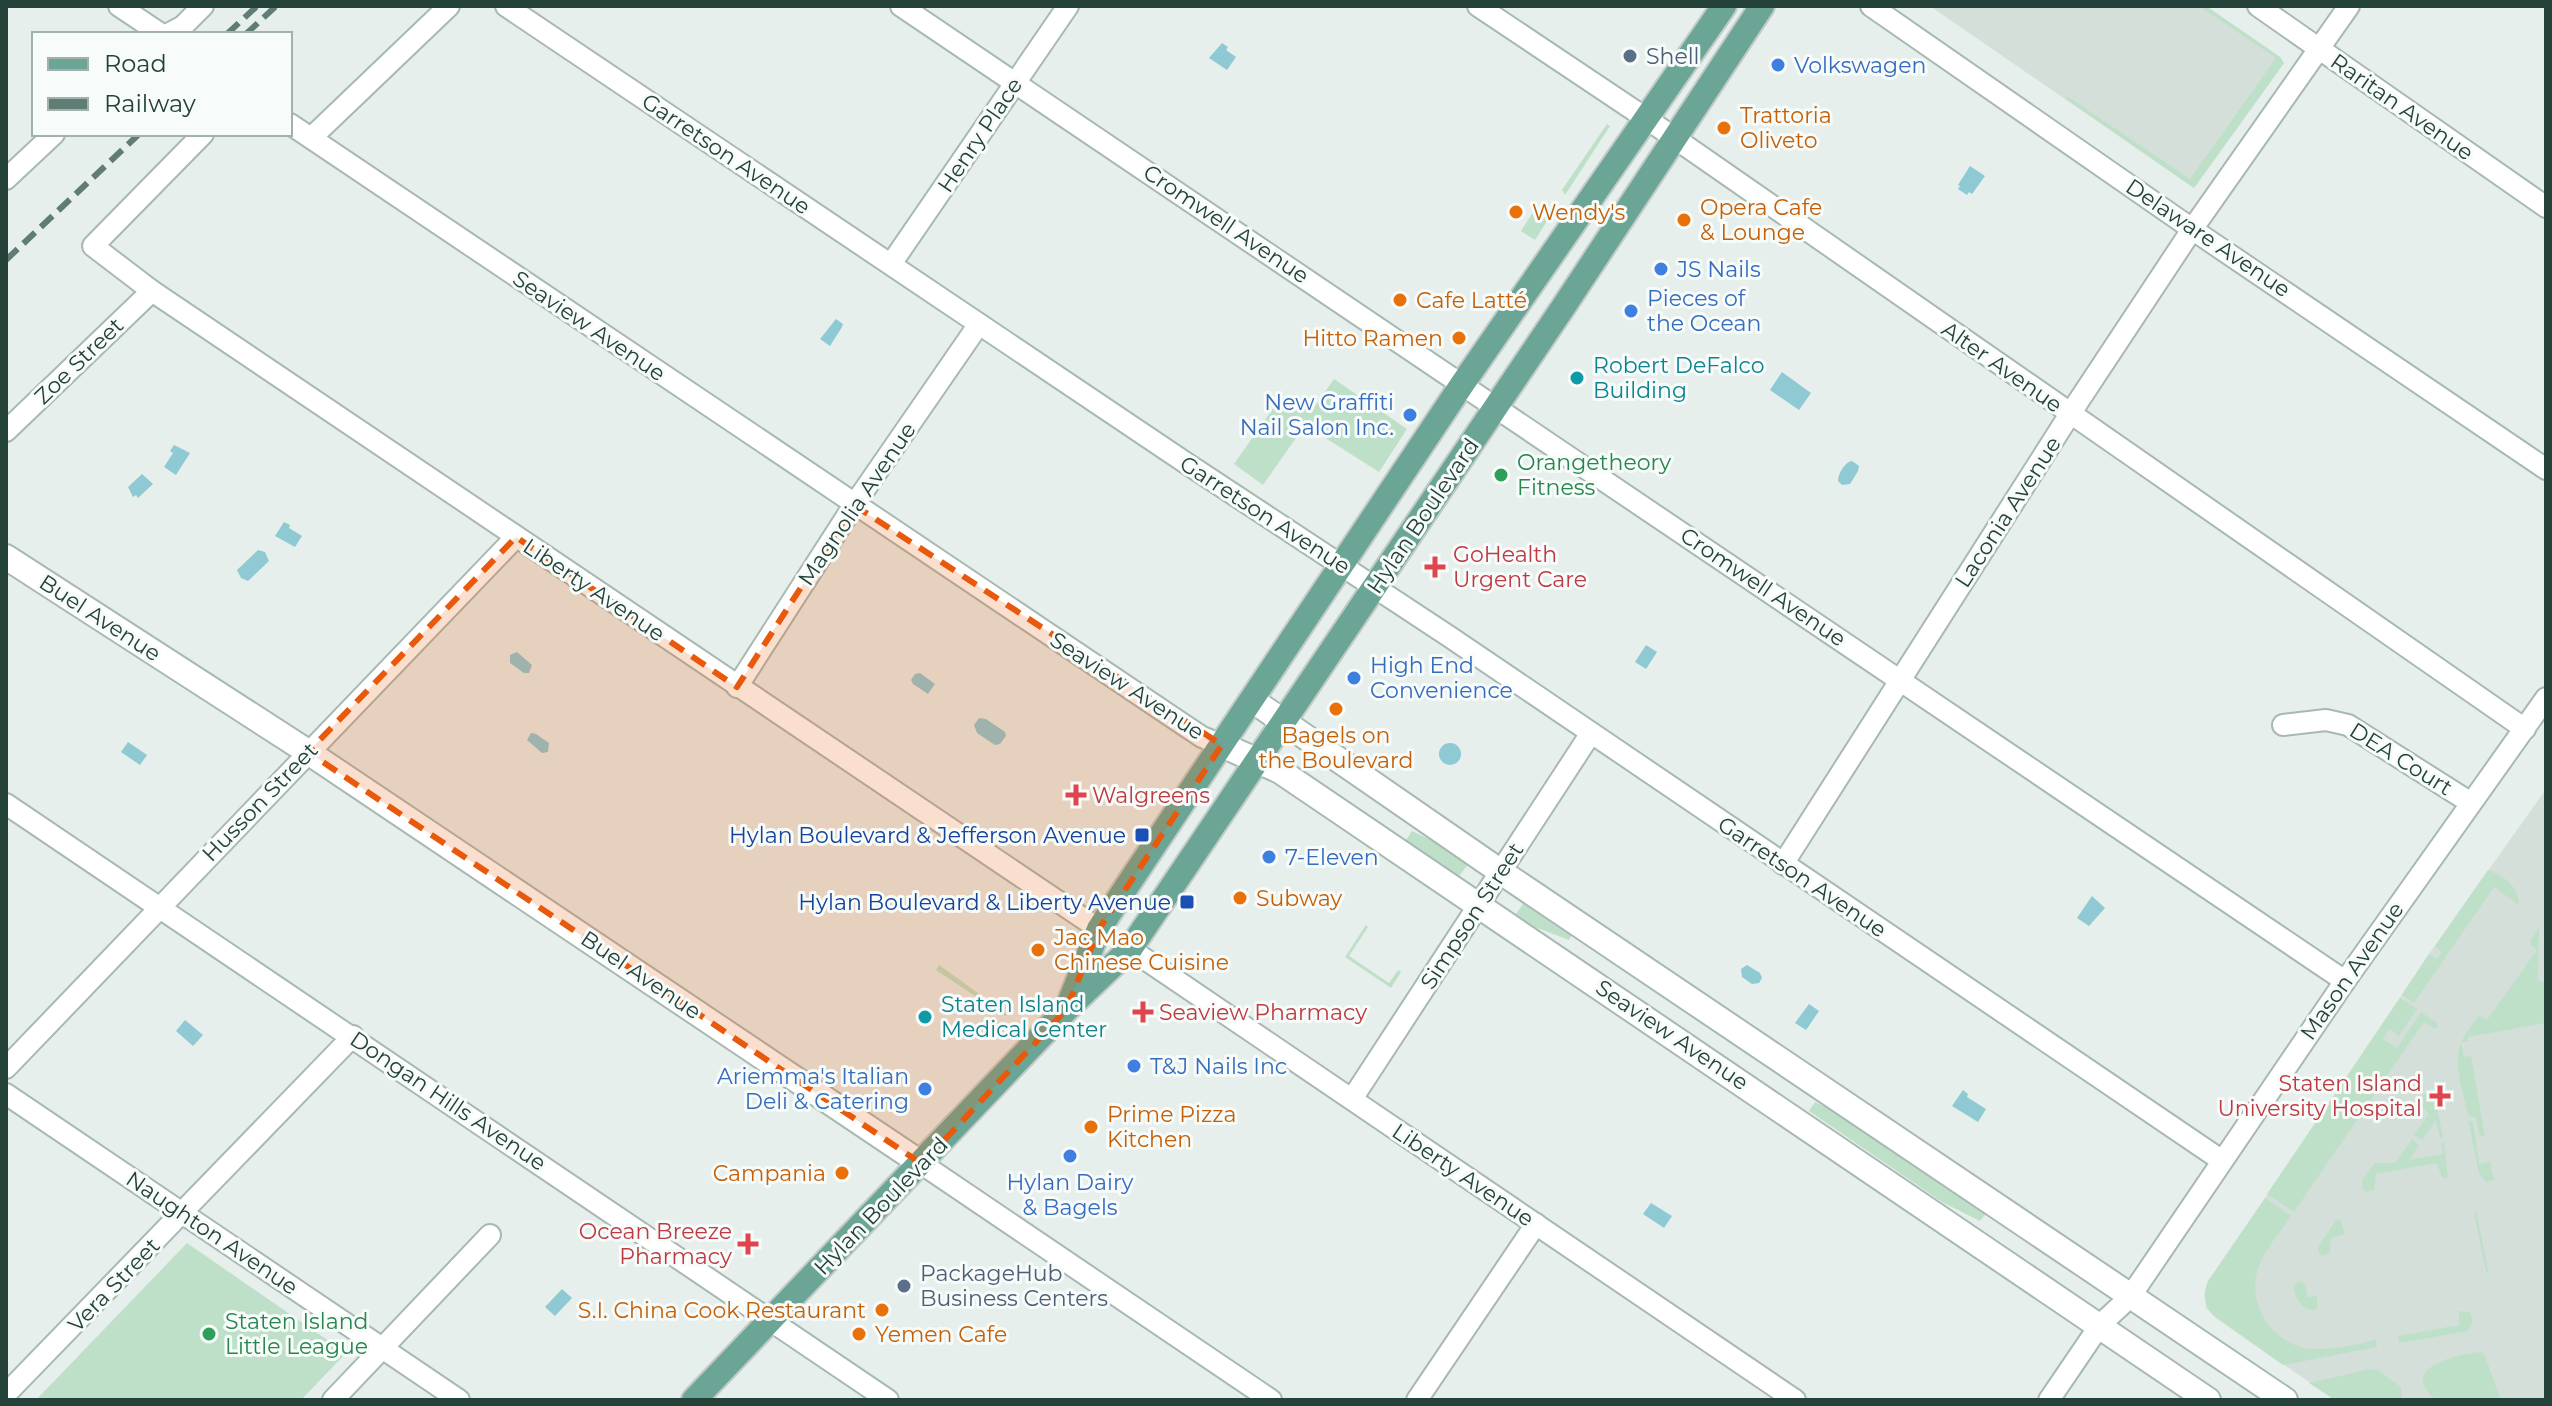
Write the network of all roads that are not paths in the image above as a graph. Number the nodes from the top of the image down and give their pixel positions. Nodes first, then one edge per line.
1 (119, 6) edge
2 (203, 6) edge
3 (449, 6) edge
4 (506, 6) edge
5 (901, 6) edge
6 (1068, 6) edge
7 (1478, 6) edge
8 (1724, 6) edge
9 (1762, 6) edge
10 (1871, 6) edge
11 (2258, 6) edge
12 (2349, 6) edge
13 (158, 32) edge
14 (172, 32) edge
15 (2319, 49) junction
16 (1015, 83) junction
17 (1647, 119) junction
18 (292, 125) edge
19 (52, 136) edge
20 (201, 136) edge
21 (311, 138) junction
22 (1673, 138) junction
23 (6, 179) edge
24 (2546, 207) edge
25 (2193, 228) junction
26 (891, 264) junction
27 (152, 291) junction
28 (979, 324) junction
29 (1463, 383) junction
30 (1497, 406) junction
31 (2070, 414) junction
32 (6, 431) edge
33 (2546, 469) edge
34 (854, 505) junction
35 (516, 537) junction
36 (6, 557) edge
37 (1343, 566) junction
38 (1375, 587) junction
39 (1900, 680) junction
40 (737, 687) junction
41 (2546, 698) edge
42 (1252, 700) junction
43 (1284, 722) junction
44 (2283, 725) dead end
45 (2525, 729) junction
46 (1591, 733) junction
47 (1222, 745) junction
48 (308, 752) junction
49 (1257, 761) junction
50 (2471, 803) junction
51 (6, 804) edge
52 (1783, 864) junction
53 (1501, 872) junction
54 (1479, 905) junction
55 (160, 908) junction
56 (1099, 929) junction
57 (1130, 949) junction
58 (2345, 981) junction
59 (1066, 1010) junction
60 (353, 1036) junction
61 (6, 1068) edge
62 (6, 1094) edge
63 (1352, 1099) junction
64 (2221, 1160) junction
65 (922, 1164) junction
66 (184, 1213) junction
67 (1536, 1224) junction
68 (490, 1235) dead end
69 (2130, 1297) junction
70 (770, 1320) junction
71 (2100, 1325) junction
72 (383, 1349) junction
73 (6, 1394) edge
74 (333, 1400) edge
75 (459, 1400) edge
76 (694, 1400) edge
77 (888, 1400) edge
78 (1271, 1400) edge
79 (1417, 1400) edge
80 (1795, 1400) edge
81 (2049, 1400) edge
82 (2208, 1400) edge
83 (2285, 1400) edge

1 - 13 street
2 - 14 street
3 - 21 street
4 - 26 street, Garretson Avenue
5 - 16 street, Cromwell Avenue
6 - 16 street, Henry Place
7 - 17 street, Alter Avenue
8 - 17 main road, Hylan Boulevard
9 - 22 main road, Hylan Boulevard
10 - 25 street, Delaware Avenue
11 - 15 street, Raritan Avenue
12 - 15 street, Laconia Avenue
15 - 24 street, Raritan Avenue
15 - 25 street, Laconia Avenue
16 - 26 street, Henry Place
16 - 29 street, Cromwell Avenue
17 - 22 street, Alter Avenue
17 - 29 main road, Hylan Boulevard
18 - 21 street, Seaview Avenue
19 - 23 street
20 - 27 street, Liberty Avenue
21 - 34 street, Seaview Avenue
22 - 30 main road, Hylan Boulevard
22 - 31 street, Alter Avenue
25 - 31 street, Laconia Avenue
25 - 33 street, Delaware Avenue
26 - 28 street, Garretson Avenue
27 - 32 street, Zoe Street
27 - 35 street, Liberty Avenue
28 - 34 street, Magnolia Avenue
28 - 37 street, Garretson Avenue
29 - 30 street, Cromwell Avenue
29 - 37 main road, Hylan Boulevard
30 - 38 main road, Hylan Boulevard
30 - 39 street, Cromwell Avenue
31 - 39 street, Laconia Avenue
31 - 45 street, Alter Avenue
34 - 40 street, Magnolia Avenue
34 - 47 street, Seaview Avenue
35 - 40 street, Liberty Avenue
35 - 48 street, Husson Street
36 - 48 street, Buel Avenue
37 - 38 street, Garretson Avenue
37 - 42 main road, Hylan Boulevard
38 - 43 main road, Hylan Boulevard
38 - 46 street, Garretson Avenue
39 - 52 street, Laconia Avenue
39 - 58 street, Cromwell Avenue
40 - 56 street, Liberty Avenue
41 - 45 street, Mason Avenue
42 - 43 street, Seaview Avenue
42 - 47 main road, Hylan Boulevard
43 - 49 main road, Hylan Boulevard
43 - 53 street, Seaview Avenue
44 - 50 street, DEA Court
45 - 50 street, Mason Avenue
46 - 52 street, Garretson Avenue
46 - 53 street, Simpson Street
47 - 49 street, Seaview Avenue
47 - 56 main road, Hylan Boulevard
48 - 55 street, Husson Street
48 - 65 street, Buel Avenue
49 - 54 street, Seaview Avenue
49 - 57 main road, Hylan Boulevard
50 - 58 street, Mason Avenue
51 - 55 street, Dongan Hills Avenue
52 - 64 street, Garretson Avenue
53 - 54 street, Simpson Street
53 - 69 street, Seaview Avenue
54 - 63 street, Simpson Street
54 - 71 street, Seaview Avenue
55 - 60 street, Dongan Hills Avenue
55 - 61 street, Husson Street
56 - 59 main road, Hylan Boulevard
57 - 59 main road, Hylan Boulevard
57 - 63 street, Liberty Avenue
58 - 64 street, Mason Avenue
59 - 65 main road, Hylan Boulevard
60 - 66 street, Vera Street
60 - 70 street, Dongan Hills Avenue
62 - 66 street, Naughton Avenue
63 - 67 street, Liberty Avenue
64 - 69 street, Mason Avenue
65 - 70 main road, Hylan Boulevard
65 - 78 street, Buel Avenue
66 - 72 street, Naughton Avenue
66 - 73 street, Vera Street
67 - 79 street
67 - 80 street, Liberty Avenue
68 - 72 street
69 - 71 street, Mason Avenue
69 - 83 street, Seaview Avenue
70 - 76 main road, Hylan Boulevard
70 - 77 street, Dongan Hills Avenue
71 - 81 street, Mason Avenue
71 - 82 street, Seaview Avenue
72 - 74 street
72 - 75 street, Naughton Avenue

